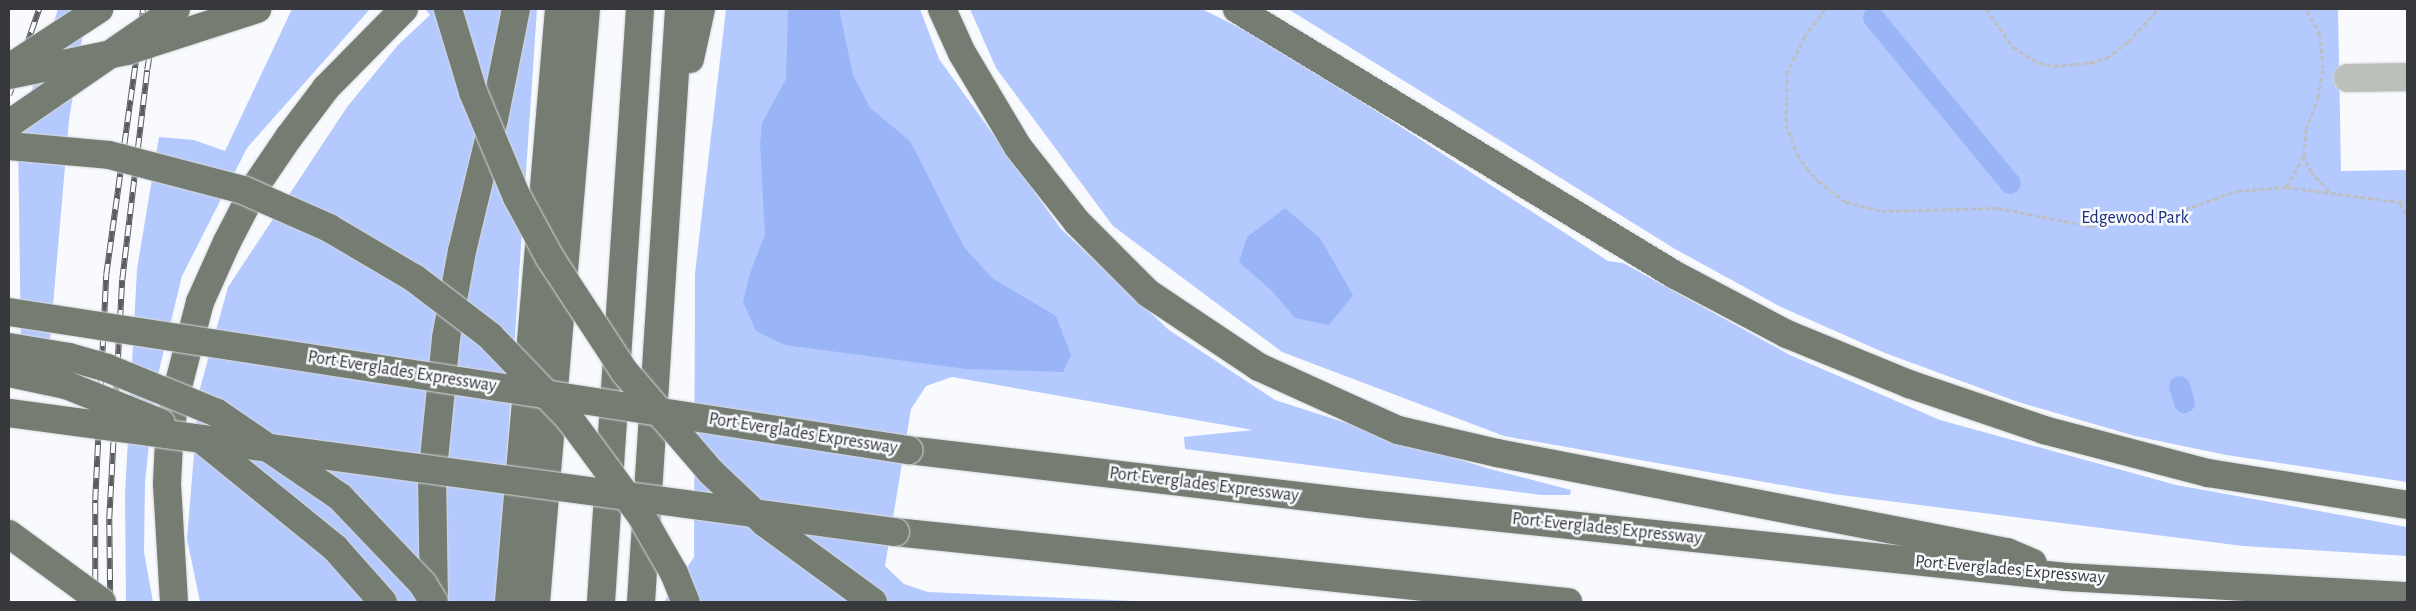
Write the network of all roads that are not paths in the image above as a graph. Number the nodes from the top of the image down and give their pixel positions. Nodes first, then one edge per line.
1 (99, 9) edge
2 (176, 9) edge
3 (257, 9) edge
4 (404, 9) edge
5 (448, 9) edge
6 (516, 9) edge
7 (559, 9) edge
8 (586, 9) edge
9 (640, 9) edge
10 (679, 9) edge
11 (701, 9) edge
12 (942, 9) edge
13 (1237, 9) edge
14 (9, 68) edge
15 (9, 75) edge
16 (2407, 77) edge
17 (2348, 78) dead end
18 (9, 124) edge
19 (9, 146) edge
20 (670, 148) junction
21 (9, 312) edge
22 (9, 347) edge
23 (9, 373) edge
24 (9, 412) edge
25 (2407, 505) edge
26 (9, 534) edge
27 (2066, 576) junction
28 (2407, 596) edge
29 (102, 602) edge
30 (174, 602) edge
31 (383, 602) edge
32 (434, 602) edge
33 (508, 602) edge
34 (536, 602) edge
35 (601, 602) edge
36 (641, 602) edge
37 (686, 602) edge
38 (873, 602) edge
39 (1568, 602) edge

1 - 14 highway, bridge
2 - 18 highway, bridge
3 - 15 highway, bridge
4 - 30 highway
5 - 38 highway, bridge
6 - 32 highway
7 - 33 highway
8 - 34 highway
9 - 35 highway
10 - 20 highway
11 - 20 highway
12 - 27 highway
13 - 25 highway
16 - 17 street
19 - 37 highway, bridge
20 - 36 highway
21 - 27 highway, Port Everglades Expressway, bridge
22 - 32 highway, bridge
23 - 31 highway, bridge
24 - 39 highway, bridge
26 - 29 highway, bridge
27 - 28 highway, Port Everglades Expressway

